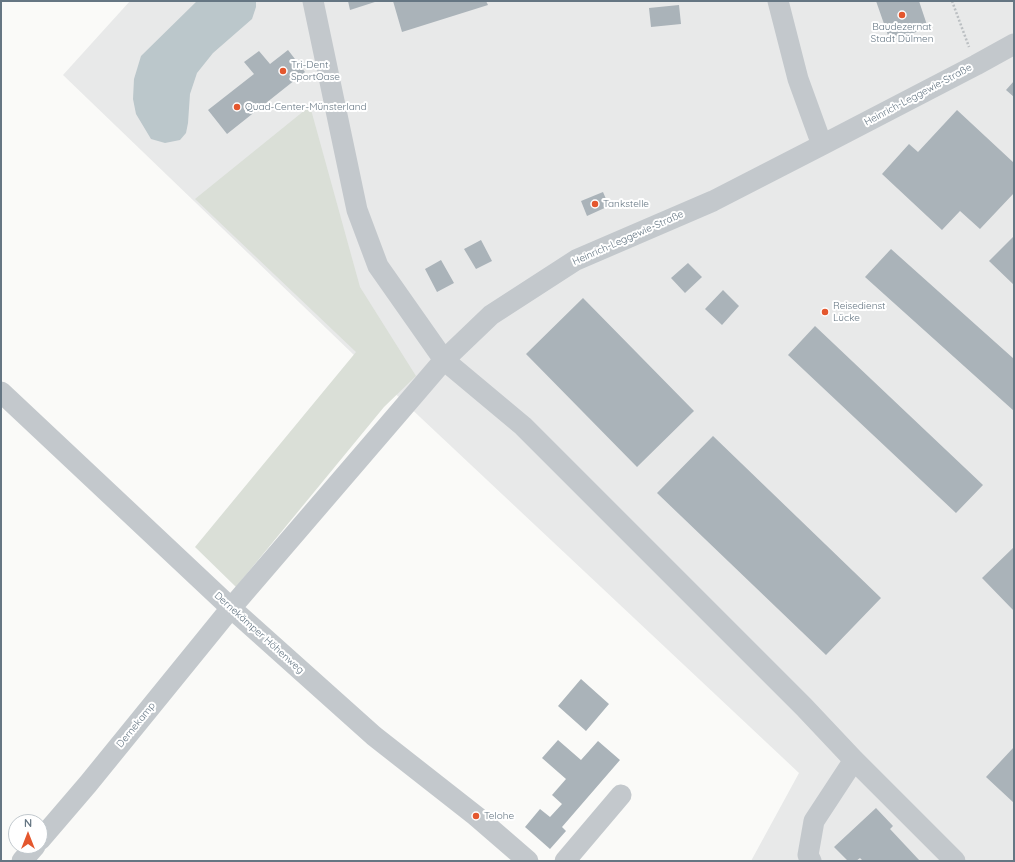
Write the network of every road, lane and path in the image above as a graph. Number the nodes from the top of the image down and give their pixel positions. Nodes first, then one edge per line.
1 (312, 1) edge
2 (778, 1) edge
3 (952, 1) edge
4 (1014, 44) edge
5 (976, 65) junction
6 (822, 145) junction
7 (444, 360) junction
8 (1, 392) edge
9 (402, 409) joint
10 (231, 608) junction
11 (854, 760) junction
12 (621, 795) dead end
13 (48, 831) edge
14 (528, 861) edge
15 (565, 861) edge
16 (811, 861) edge
17 (955, 861) edge

1 - 7 street
2 - 6 street
3 - 5 path
4 - 5 street, Heinrich-Leggewie-Straße
5 - 6 street, Heinrich-Leggewie-Straße
6 - 7 street, Heinrich-Leggewie-Straße
7 - 9 street, Heinrich-Leggewie-Straße
7 - 11 street
8 - 10 street, Dernekämper Höhenweg
9 - 10 street, Dernekamp
10 - 13 street, Dernekamp
10 - 14 street, Dernekämper Höhenweg
11 - 16 street
11 - 17 street
12 - 15 street

